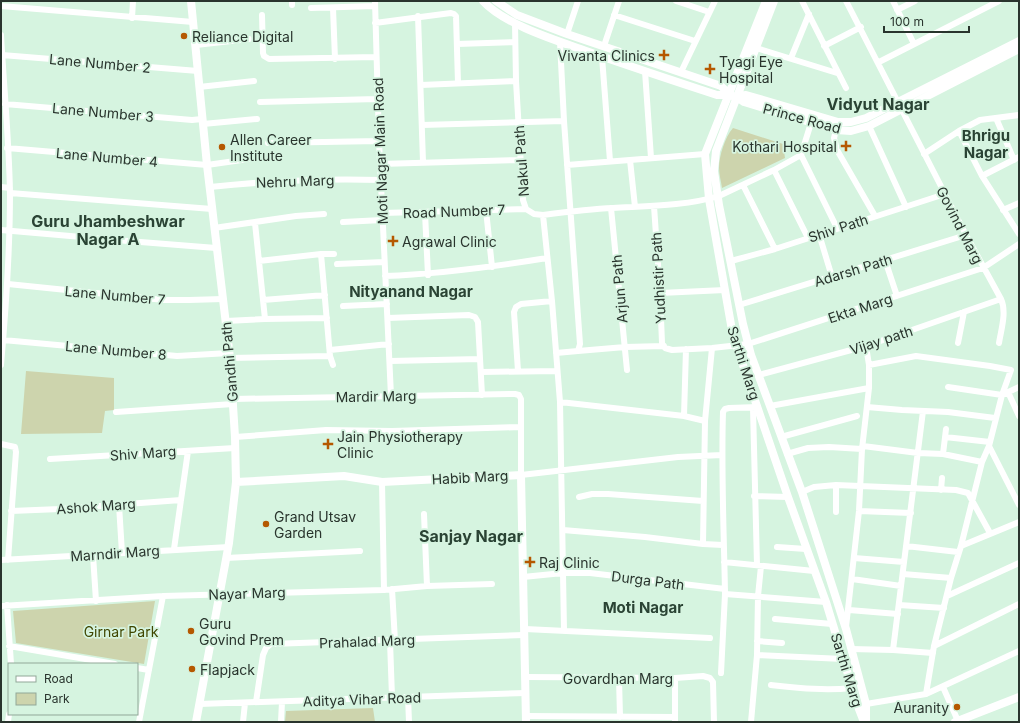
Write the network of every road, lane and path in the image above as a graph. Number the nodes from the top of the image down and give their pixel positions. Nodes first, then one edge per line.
1 (133, 1) edge
2 (191, 1) edge
3 (483, 1) edge
4 (496, 1) edge
5 (578, 1) edge
6 (619, 1) edge
7 (676, 1) edge
8 (715, 1) edge
9 (766, 1) edge
10 (774, 1) edge
11 (802, 1) edge
12 (846, 1) edge
13 (893, 1) edge
14 (915, 1) edge
15 (999, 1) edge
16 (375, 4) edge
17 (1, 6) edge
18 (311, 8) dead end
19 (333, 8) junction
20 (897, 10) junction
21 (709, 12) junction
22 (262, 14) dead end
23 (809, 14) junction
24 (614, 15) junction
25 (418, 16) junction
26 (132, 18) junction
27 (193, 22) junction
28 (375, 23) junction
29 (515, 23) junction
30 (860, 27) junction
31 (567, 34) junction
32 (1, 35) edge
33 (249, 39) dead end
34 (695, 41) junction
35 (1019, 41) edge
36 (514, 42) junction
37 (560, 42) junction
38 (457, 44) junction
39 (914, 44) junction
40 (196, 45) junction
41 (604, 46) junction
42 (824, 46) junction
43 (756, 48) junction
44 (1019, 49) edge
45 (2, 55) junction
46 (376, 57) junction
47 (602, 57) junction
48 (791, 58) junction
49 (335, 59) junction
50 (878, 62) junction
51 (198, 71) junction
52 (645, 71) junction
53 (681, 72) junction
54 (837, 73) junction
55 (254, 81) dead end
56 (516, 81) junction
57 (458, 83) junction
58 (421, 85) junction
59 (199, 87) junction
60 (846, 88) dead end
61 (728, 94) junction
62 (737, 97) junction
63 (377, 99) junction
64 (260, 102) dead end
65 (5, 104) junction
66 (900, 106) junction
67 (1019, 115) edge
68 (996, 118) junction
69 (257, 119) dead end
70 (564, 121) junction
71 (203, 122) junction
72 (518, 122) junction
73 (811, 123) junction
74 (422, 125) junction
75 (869, 126) junction
76 (836, 130) junction
77 (959, 131) junction
78 (379, 141) junction
79 (268, 143) dead end
80 (5, 151) edge
81 (705, 154) junction
82 (924, 154) junction
83 (801, 155) junction
84 (256, 158) dead end
85 (651, 158) junction
86 (1016, 158) edge
87 (520, 160) junction
88 (630, 160) junction
89 (610, 161) junction
90 (424, 162) junction
91 (380, 164) junction
92 (567, 164) junction
93 (207, 165) junction
94 (774, 170) junction
95 (982, 176) junction
96 (381, 180) junction
97 (743, 185) junction
98 (1, 187) edge
99 (210, 187) junction
100 (10, 190) junction
101 (945, 194) junction
102 (719, 196) junction
103 (709, 199) junction
104 (1019, 203) edge
105 (654, 206) junction
106 (635, 207) junction
107 (906, 207) junction
108 (611, 208) junction
109 (212, 209) junction
110 (526, 209) junction
111 (486, 210) junction
112 (1003, 210) junction
113 (570, 211) junction
114 (382, 213) junction
115 (425, 213) junction
116 (324, 214) dead end
117 (543, 215) junction
118 (875, 216) junction
119 (382, 220) junction
120 (343, 222) dead end
121 (255, 223) junction
122 (214, 228) junction
123 (837, 228) junction
124 (1, 230) edge
125 (10, 231) junction
126 (819, 234) junction
127 (1019, 234) edge
128 (966, 235) junction
129 (808, 238) junction
130 (1019, 244) edge
131 (216, 248) junction
132 (775, 249) junction
133 (321, 254) junction
134 (334, 254) dead end
135 (546, 258) junction
136 (885, 260) junction
137 (259, 261) junction
138 (731, 261) junction
139 (384, 262) junction
140 (337, 264) dead end
141 (492, 267) junction
142 (983, 268) junction
143 (428, 275) junction
144 (386, 276) junction
145 (832, 277) junction
146 (8, 284) junction
147 (725, 290) junction
148 (660, 293) junction
149 (325, 295) junction
150 (897, 296) junction
151 (223, 299) junction
152 (1001, 299) junction
153 (264, 300) junction
154 (552, 301) junction
155 (387, 304) junction
156 (739, 305) junction
157 (343, 306) dead end
158 (964, 312) junction
159 (3, 318) edge
160 (327, 318) junction
161 (388, 318) junction
162 (265, 319) junction
163 (226, 321) junction
164 (3, 340) junction
165 (958, 343) dead end
166 (999, 343) dead end
167 (389, 344) junction
168 (748, 344) junction
169 (736, 346) junction
170 (866, 346) junction
171 (624, 347) junction
172 (664, 347) junction
173 (712, 348) junction
174 (686, 349) junction
175 (556, 352) junction
176 (578, 352) junction
177 (330, 353) junction
178 (229, 356) junction
179 (480, 359) junction
180 (390, 361) junction
181 (1, 365) edge
182 (333, 365) dead end
183 (869, 365) junction
184 (557, 370) junction
185 (627, 370) dead end
186 (518, 371) junction
187 (481, 372) junction
188 (759, 375) junction
189 (948, 386) dead end
190 (1019, 387) edge
191 (869, 388) junction
192 (1005, 393) junction
193 (482, 395) junction
194 (391, 396) junction
195 (233, 401) junction
196 (560, 402) junction
197 (770, 406) junction
198 (755, 407) junction
199 (867, 407) junction
200 (923, 411) junction
201 (116, 412) dead end
202 (684, 416) junction
203 (856, 416) dead end
204 (1019, 416) edge
205 (996, 418) junction
206 (705, 421) junction
207 (520, 427) junction
208 (946, 428) dead end
209 (945, 436) junction
210 (235, 437) junction
211 (781, 437) junction
212 (1, 444) edge
213 (990, 444) junction
214 (863, 447) junction
215 (235, 448) junction
216 (188, 451) junction
217 (918, 453) junction
218 (787, 454) junction
219 (943, 454) junction
220 (704, 455) junction
221 (722, 455) junction
222 (50, 459) dead end
223 (775, 459) junction
224 (982, 462) junction
225 (562, 470) junction
226 (521, 475) junction
227 (942, 478) dead end
228 (236, 482) junction
229 (382, 482) junction
230 (836, 485) junction
231 (860, 487) junction
232 (914, 488) junction
233 (941, 490) junction
234 (802, 492) junction
235 (1016, 493) edge
236 (754, 496) junction
237 (788, 497) junction
238 (579, 498) dead end
239 (972, 499) junction
240 (181, 500) junction
241 (704, 501) junction
242 (119, 505) junction
243 (1019, 505) edge
244 (11, 511) junction
245 (859, 511) junction
246 (836, 512) dead end
247 (911, 513) junction
248 (424, 514) dead end
249 (1019, 522) edge
250 (563, 530) junction
251 (990, 533) junction
252 (703, 544) junction
253 (723, 545) junction
254 (906, 546) junction
255 (228, 547) junction
256 (777, 547) dead end
257 (806, 548) junction
258 (960, 549) junction
259 (174, 550) junction
260 (360, 551) dead end
261 (122, 553) junction
262 (93, 555) junction
263 (226, 558) junction
264 (854, 558) junction
265 (1, 560) edge
266 (8, 560) junction
267 (724, 562) junction
268 (904, 562) junction
269 (1019, 563) edge
270 (759, 566) junction
271 (814, 571) junction
272 (563, 573) junction
273 (903, 574) junction
274 (523, 577) junction
275 (951, 578) junction
276 (852, 579) junction
277 (492, 584) dead end
278 (427, 586) junction
279 (901, 586) junction
280 (392, 589) junction
281 (384, 590) junction
282 (220, 593) junction
283 (727, 593) junction
284 (163, 596) junction
285 (758, 596) junction
286 (947, 596) junction
287 (836, 598) junction
288 (825, 600) junction
289 (96, 601) junction
290 (1019, 604) edge
291 (4, 605) edge
292 (899, 605) junction
293 (944, 608) junction
294 (849, 610) junction
295 (898, 614) junction
296 (775, 619) dead end
297 (832, 624) junction
298 (846, 629) junction
299 (564, 630) junction
300 (524, 632) junction
301 (710, 638) dead end
302 (392, 641) junction
303 (757, 641) junction
304 (782, 643) dead end
305 (9, 646) junction
306 (851, 649) junction
307 (893, 650) junction
308 (933, 650) junction
309 (1019, 651) edge
310 (757, 655) junction
311 (843, 659) junction
312 (11, 663) edge
313 (109, 663) edge
314 (138, 668) edge
315 (149, 670) junction
316 (721, 673) dead end
317 (525, 677) junction
318 (619, 678) junction
319 (675, 678) junction
320 (771, 685) dead end
321 (943, 687) junction
322 (852, 688) junction
323 (526, 693) junction
324 (926, 694) junction
325 (392, 697) junction
326 (408, 697) junction
327 (1019, 697) edge
328 (256, 702) junction
329 (282, 702) junction
330 (245, 703) junction
331 (199, 704) junction
332 (866, 704) junction
333 (139, 713) edge
334 (620, 717) junction
335 (526, 719) edge
336 (601, 719) edge
337 (675, 720) edge
338 (957, 721) edge
339 (139, 722) edge
340 (196, 722) edge
341 (243, 722) edge
342 (281, 722) edge
343 (409, 722) edge
344 (714, 722) edge
345 (751, 722) edge
346 (865, 722) edge

1 - 26 street
2 - 27 street, Gandhi Path
3 - 29 street, Prince Road
4 - 31 street, Prince Road
5 - 31 street
6 - 24 street
7 - 21 street
8 - 21 street
9 - 61 street, Sarthi Marg
10 - 43 street
11 - 23 street
12 - 30 street, Govind Marg
13 - 20 street
14 - 20 street
15 - 39 street
16 - 19 street
16 - 28 street, Moti Nagar Main Road
17 - 26 street
18 - 19 street
19 - 49 street
20 - 39 street
21 - 34 street
22 - 49 street
23 - 42 street
23 - 48 street
24 - 34 street
24 - 41 street
25 - 28 street
25 - 38 street
25 - 58 street
26 - 27 street
27 - 40 street, Gandhi Path
28 - 46 street, Moti Nagar Main Road
29 - 36 street, Nakul Path
29 - 37 street, Prince Road
30 - 42 street
30 - 50 street, Govind Marg
31 - 41 street, Prince Road
32 - 45 street
33 - 40 street
34 - 53 street
35 - 66 street, Prince Road
36 - 38 street
36 - 56 street, Nakul Path
37 - 47 street, Prince Road
37 - 70 street
38 - 57 street
39 - 50 street
40 - 51 street, Gandhi Path
41 - 53 street, Prince Road
42 - 54 street
43 - 48 street
43 - 62 street
44 - 66 street, Prince Road
45 - 51 street, Lane Number 2
45 - 65 street
46 - 49 street
46 - 63 street, Moti Nagar Main Road
47 - 52 street, Prince Road
47 - 89 street
48 - 54 street
50 - 66 street, Govind Marg
51 - 59 street, Gandhi Path
52 - 61 street, Prince Road
52 - 85 street
53 - 61 street, Prince Road
54 - 60 street
55 - 59 street
56 - 57 street
56 - 72 street, Nakul Path
57 - 58 street
58 - 74 street
59 - 71 street, Gandhi Path
61 - 62 street, Prince Road
61 - 81 street, Sarthi Marg
62 - 66 street, Prince Road
62 - 73 street, Prince Road
62 - 102 street
63 - 64 street
63 - 78 street, Moti Nagar Main Road
65 - 71 street, Lane Number 3
65 - 80 street
66 - 75 street, Prince Road
66 - 82 street, Govind Marg
67 - 68 street
68 - 77 street
68 - 86 street
69 - 71 street, Lane Number 3
70 - 72 street
70 - 92 street
71 - 93 street, Gandhi Path
72 - 74 street
72 - 87 street, Nakul Path
73 - 76 street, Prince Road
73 - 83 street
74 - 90 street
75 - 76 street, Prince Road
75 - 107 street
76 - 118 street
77 - 82 street
77 - 95 street
78 - 79 street
78 - 91 street, Moti Nagar Main Road
80 - 93 street, Lane Number 4
80 - 100 street
81 - 85 street
81 - 103 street, Sarthi Marg
82 - 101 street, Govind Marg
83 - 94 street, Nakul Path
83 - 123 street
84 - 93 street, Lane Number 4
85 - 88 street
86 - 95 street
87 - 90 street
87 - 110 street, Nakul Path
88 - 89 street
88 - 106 street
89 - 92 street
90 - 91 street
91 - 96 street, Moti Nagar Main Road
92 - 113 street
93 - 99 street, Gandhi Path
94 - 97 street, Nakul Path
94 - 129 street
95 - 112 street
96 - 99 street, Nehru Marg
96 - 114 street, Moti Nagar Main Road
97 - 102 street, Nakul Path
97 - 132 street
98 - 100 street
99 - 109 street, Gandhi Path
100 - 109 street
100 - 125 street
101 - 107 street, Shiv Path
101 - 128 street, Govind Marg
102 - 103 street, Nakul Path
102 - 138 street
103 - 105 street, Nakul Path
103 - 147 street, Sarthi Marg
104 - 112 street
105 - 106 street, Nakul Path
105 - 148 street, Yudhistir Path
106 - 108 street, Nakul Path
107 - 118 street, Shiv Path
108 - 113 street, Nakul Path
108 - 171 street, Arjun Path
109 - 122 street, Gandhi Path
110 - 111 street, Road Number 7
110 - 117 street, Nakul Path
111 - 115 street, Road Number 7
111 - 141 street
112 - 127 street
113 - 117 street, Nakul Path
113 - 176 street
114 - 115 street, Road Number 7
114 - 119 street, Moti Nagar Main Road
115 - 143 street
116 - 121 street
117 - 135 street
118 - 123 street, Shiv Path
119 - 120 street
119 - 139 street, Moti Nagar Main Road
121 - 122 street
121 - 137 street
122 - 131 street, Gandhi Path
123 - 126 street, Shiv Path
124 - 125 street
125 - 131 street
125 - 146 street
126 - 129 street, Shiv Path
126 - 145 street
128 - 136 street, Adarsh Path
128 - 142 street, Govind Marg
129 - 132 street, Shiv Path
130 - 142 street, Ekta Marg
131 - 151 street, Gandhi Path
132 - 138 street, Shiv Path
133 - 134 street
133 - 137 street
133 - 149 street
135 - 141 street
135 - 154 street
136 - 145 street, Adarsh Path
136 - 150 street
137 - 153 street
138 - 156 street
139 - 140 street
139 - 144 street, Moti Nagar Main Road
141 - 143 street
142 - 150 street, Ekta Marg
142 - 152 street, Govind Marg
143 - 144 street
144 - 155 street, Moti Nagar Main Road
145 - 156 street, Adarsh Path
146 - 151 street, Lane Number 7
146 - 159 street
147 - 148 street
147 - 169 street, Sarthi Marg
148 - 172 street, Yudhistir Path
149 - 153 street
149 - 160 street
150 - 168 street, Ekta Marg
151 - 163 street, Gandhi Path
152 - 158 street, Vijay path
152 - 166 street, Govind Marg
153 - 162 street
154 - 175 street
154 - 186 street
155 - 157 street
155 - 161 street, Moti Nagar Main Road
156 - 168 street
158 - 165 street
158 - 170 street, Vijay path
159 - 164 street
160 - 162 street
160 - 177 street
161 - 167 street, Moti Nagar Main Road
161 - 179 street
162 - 163 street
163 - 178 street, Gandhi Path
164 - 178 street, Lane Number 8
164 - 181 street
167 - 177 street, Lane Number 8
167 - 180 street, Moti Nagar Main Road
168 - 169 street, Ekta Marg
168 - 188 street
169 - 173 street, Ekta Marg
169 - 198 street, Sarthi Marg
170 - 183 street
170 - 188 street, Vijay path
171 - 172 street, Ekta Marg
171 - 176 street, Ekta Marg
171 - 185 street, Arjun Path
172 - 174 street, Ekta Marg
173 - 174 street, Ekta Marg
173 - 206 street
174 - 202 street
175 - 176 street, Ekta Marg
175 - 184 street
177 - 178 street, Lane Number 8
177 - 182 street
178 - 195 street, Gandhi Path
179 - 180 street
179 - 187 street
180 - 194 street, Moti Nagar Main Road
183 - 191 street
183 - 192 street
184 - 186 street
184 - 196 street
186 - 187 street
187 - 193 street
188 - 197 street
189 - 192 street
190 - 192 street
191 - 197 street
191 - 199 street
192 - 204 street
192 - 205 street
193 - 194 street, Mardir Marg
193 - 207 street, Mardir Marg
194 - 195 street, Mardir Marg
195 - 201 street, Mardir Marg
195 - 210 street, Gandhi Path
196 - 202 street
196 - 225 street
197 - 211 street
198 - 221 street
198 - 223 street, Sarthi Marg
198 - 236 street
199 - 200 street
199 - 214 street
200 - 205 street
200 - 217 street
202 - 206 street
203 - 211 street
205 - 213 street
206 - 220 street
207 - 210 street
207 - 226 street
208 - 209 street
209 - 213 street
209 - 219 street
210 - 215 street, Gandhi Path
211 - 218 street
212 - 244 street
213 - 224 street
213 - 235 street
214 - 217 street
214 - 218 street
214 - 231 street
215 - 216 street, Shiv Marg
215 - 228 street, Gandhi Path
216 - 222 street, Shiv Marg
216 - 240 street
217 - 219 street
217 - 232 street
218 - 223 street
218 - 234 street
219 - 224 street
220 - 221 street, Habib Marg
220 - 225 street, Habib Marg
220 - 241 street
221 - 253 street
223 - 237 street, Sarthi Marg
224 - 239 street
225 - 226 street, Habib Marg
225 - 250 street
226 - 229 street, Habib Marg
226 - 274 street
227 - 233 street
228 - 229 street, Habib Marg
228 - 255 street, Gandhi Path
229 - 281 street
230 - 231 street
230 - 234 street
230 - 246 street
231 - 232 street
231 - 245 street
232 - 233 street
232 - 247 street
233 - 239 street
234 - 287 street
235 - 243 street
236 - 237 street
236 - 270 street
237 - 257 street, Sarthi Marg
238 - 241 street
239 - 251 street
239 - 258 street
240 - 242 street, Ashok Marg
240 - 259 street
241 - 252 street
242 - 244 street, Ashok Marg
242 - 261 street
244 - 266 street
245 - 247 street
245 - 264 street
247 - 254 street
248 - 278 street
249 - 251 street
250 - 252 street
250 - 272 street
251 - 258 street
252 - 253 street
253 - 267 street
254 - 258 street
254 - 268 street
255 - 259 street, Marndir Marg
255 - 263 street, Gandhi Path
256 - 257 street
257 - 271 street, Sarthi Marg
258 - 275 street
259 - 261 street, Marndir Marg
260 - 263 street
261 - 262 street, Marndir Marg
262 - 266 street, Marndir Marg
262 - 289 street
263 - 282 street, Gandhi Path
264 - 268 street
264 - 276 street
265 - 266 street, Marndir Marg
267 - 270 street
267 - 283 street
268 - 273 street
269 - 286 street
270 - 271 street
270 - 285 street
271 - 288 street, Sarthi Marg
272 - 274 street, Durga Path
272 - 283 street, Durga Path
272 - 299 street
273 - 275 street
273 - 279 street
274 - 300 street
275 - 286 street
276 - 279 street
276 - 294 street
277 - 278 street, Nayar Marg
278 - 280 street, Nayar Marg
279 - 292 street
280 - 281 street, Nayar Marg
280 - 302 street
281 - 282 street, Nayar Marg
282 - 284 street, Nayar Marg
282 - 331 street, Gandhi Path
283 - 285 street, Durga Path
283 - 316 street
284 - 289 street, Nayar Marg
284 - 315 street
285 - 288 street, Durga Path
285 - 303 street
286 - 293 street
287 - 288 street
287 - 298 street
288 - 297 street, Sarthi Marg
289 - 291 street, Nayar Marg
290 - 308 street
291 - 305 street
292 - 293 street
292 - 295 street
293 - 308 street
294 - 295 street
294 - 298 street
295 - 307 street
296 - 297 street
297 - 311 street, Sarthi Marg
298 - 306 street
299 - 300 street, Prahalad Marg
299 - 301 street, Prahalad Marg
300 - 302 street, Prahalad Marg
300 - 317 street
302 - 325 street
302 - 328 street, Prahalad Marg
303 - 304 street
303 - 310 street
305 - 312 street
305 - 313 street
306 - 307 street
306 - 332 street
307 - 308 street
308 - 324 street
309 - 321 street
310 - 311 street
310 - 345 street
311 - 322 street, Sarthi Marg
314 - 315 street
315 - 333 street
317 - 318 street, Govardhan Marg
317 - 323 street
318 - 319 street, Govardhan Marg
318 - 334 street
319 - 337 street
319 - 344 street, Govardhan Marg
320 - 322 street
321 - 324 street
321 - 338 street
322 - 346 street, Sarthi Marg
323 - 326 street, Aditya Vihar Road
323 - 335 street
324 - 332 street
325 - 326 street, Aditya Vihar Road
325 - 329 street, Aditya Vihar Road
326 - 343 street
327 - 338 street
328 - 329 street, Aditya Vihar Road
328 - 330 street, Aditya Vihar Road
329 - 342 street
330 - 331 street, Aditya Vihar Road
330 - 341 street
331 - 340 street, Gandhi Path
332 - 346 street
333 - 339 street
334 - 336 street
334 - 337 street
335 - 336 street

